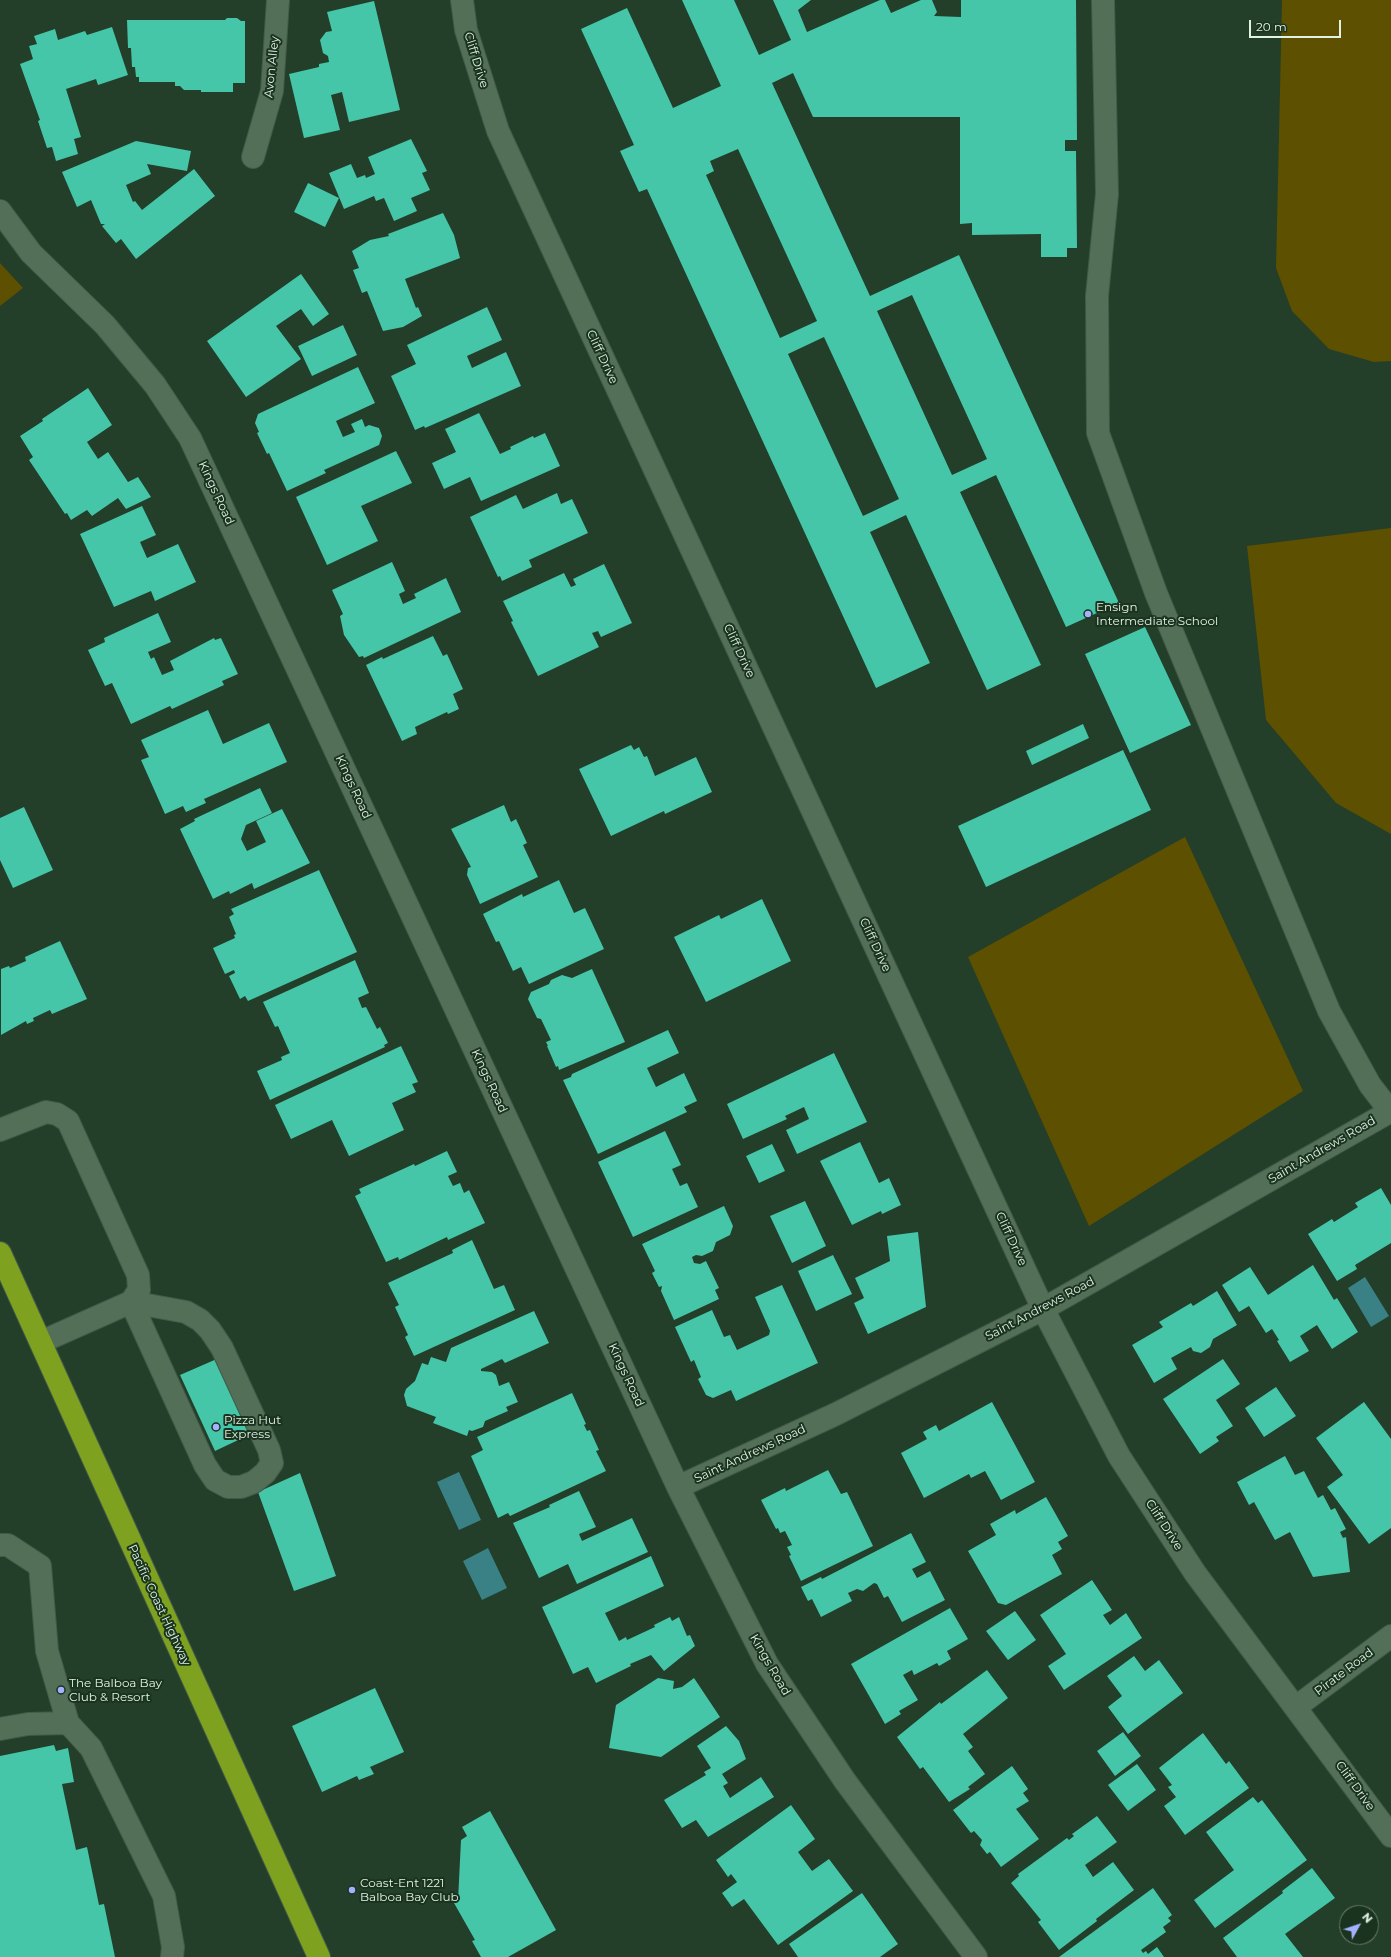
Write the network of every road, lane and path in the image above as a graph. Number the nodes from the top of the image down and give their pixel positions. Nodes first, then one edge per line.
1 (278, 0) edge
2 (462, 0) edge
3 (1103, 0) edge
4 (253, 157) dead end
5 (0, 211) edge
6 (1391, 1111) edge
7 (0, 1130) edge
8 (0, 1253) edge
9 (131, 1302) junction
10 (1043, 1310) junction
11 (41, 1342) junction
12 (678, 1487) junction
13 (0, 1545) edge
14 (1391, 1636) edge
15 (1296, 1707) junction
16 (68, 1723) junction
17 (0, 1729) edge
18 (1391, 1836) edge
19 (172, 1957) edge
20 (319, 1957) edge
21 (976, 1957) edge

1 - 4 street, Avon Alley
2 - 10 street, Cliff Drive
3 - 6 street
5 - 12 street, Kings Road
6 - 10 street, Saint Andrews Road
7 - 9 street
8 - 11 highway, Pacific Coast Highway
9 - 9 street
9 - 11 street
10 - 12 street, Saint Andrews Road
10 - 15 street, Cliff Drive
11 - 20 highway, Pacific Coast Highway
12 - 21 street, Kings Road
13 - 16 street
14 - 15 street, Pirate Road
15 - 18 street, Cliff Drive
16 - 17 street
16 - 19 street

